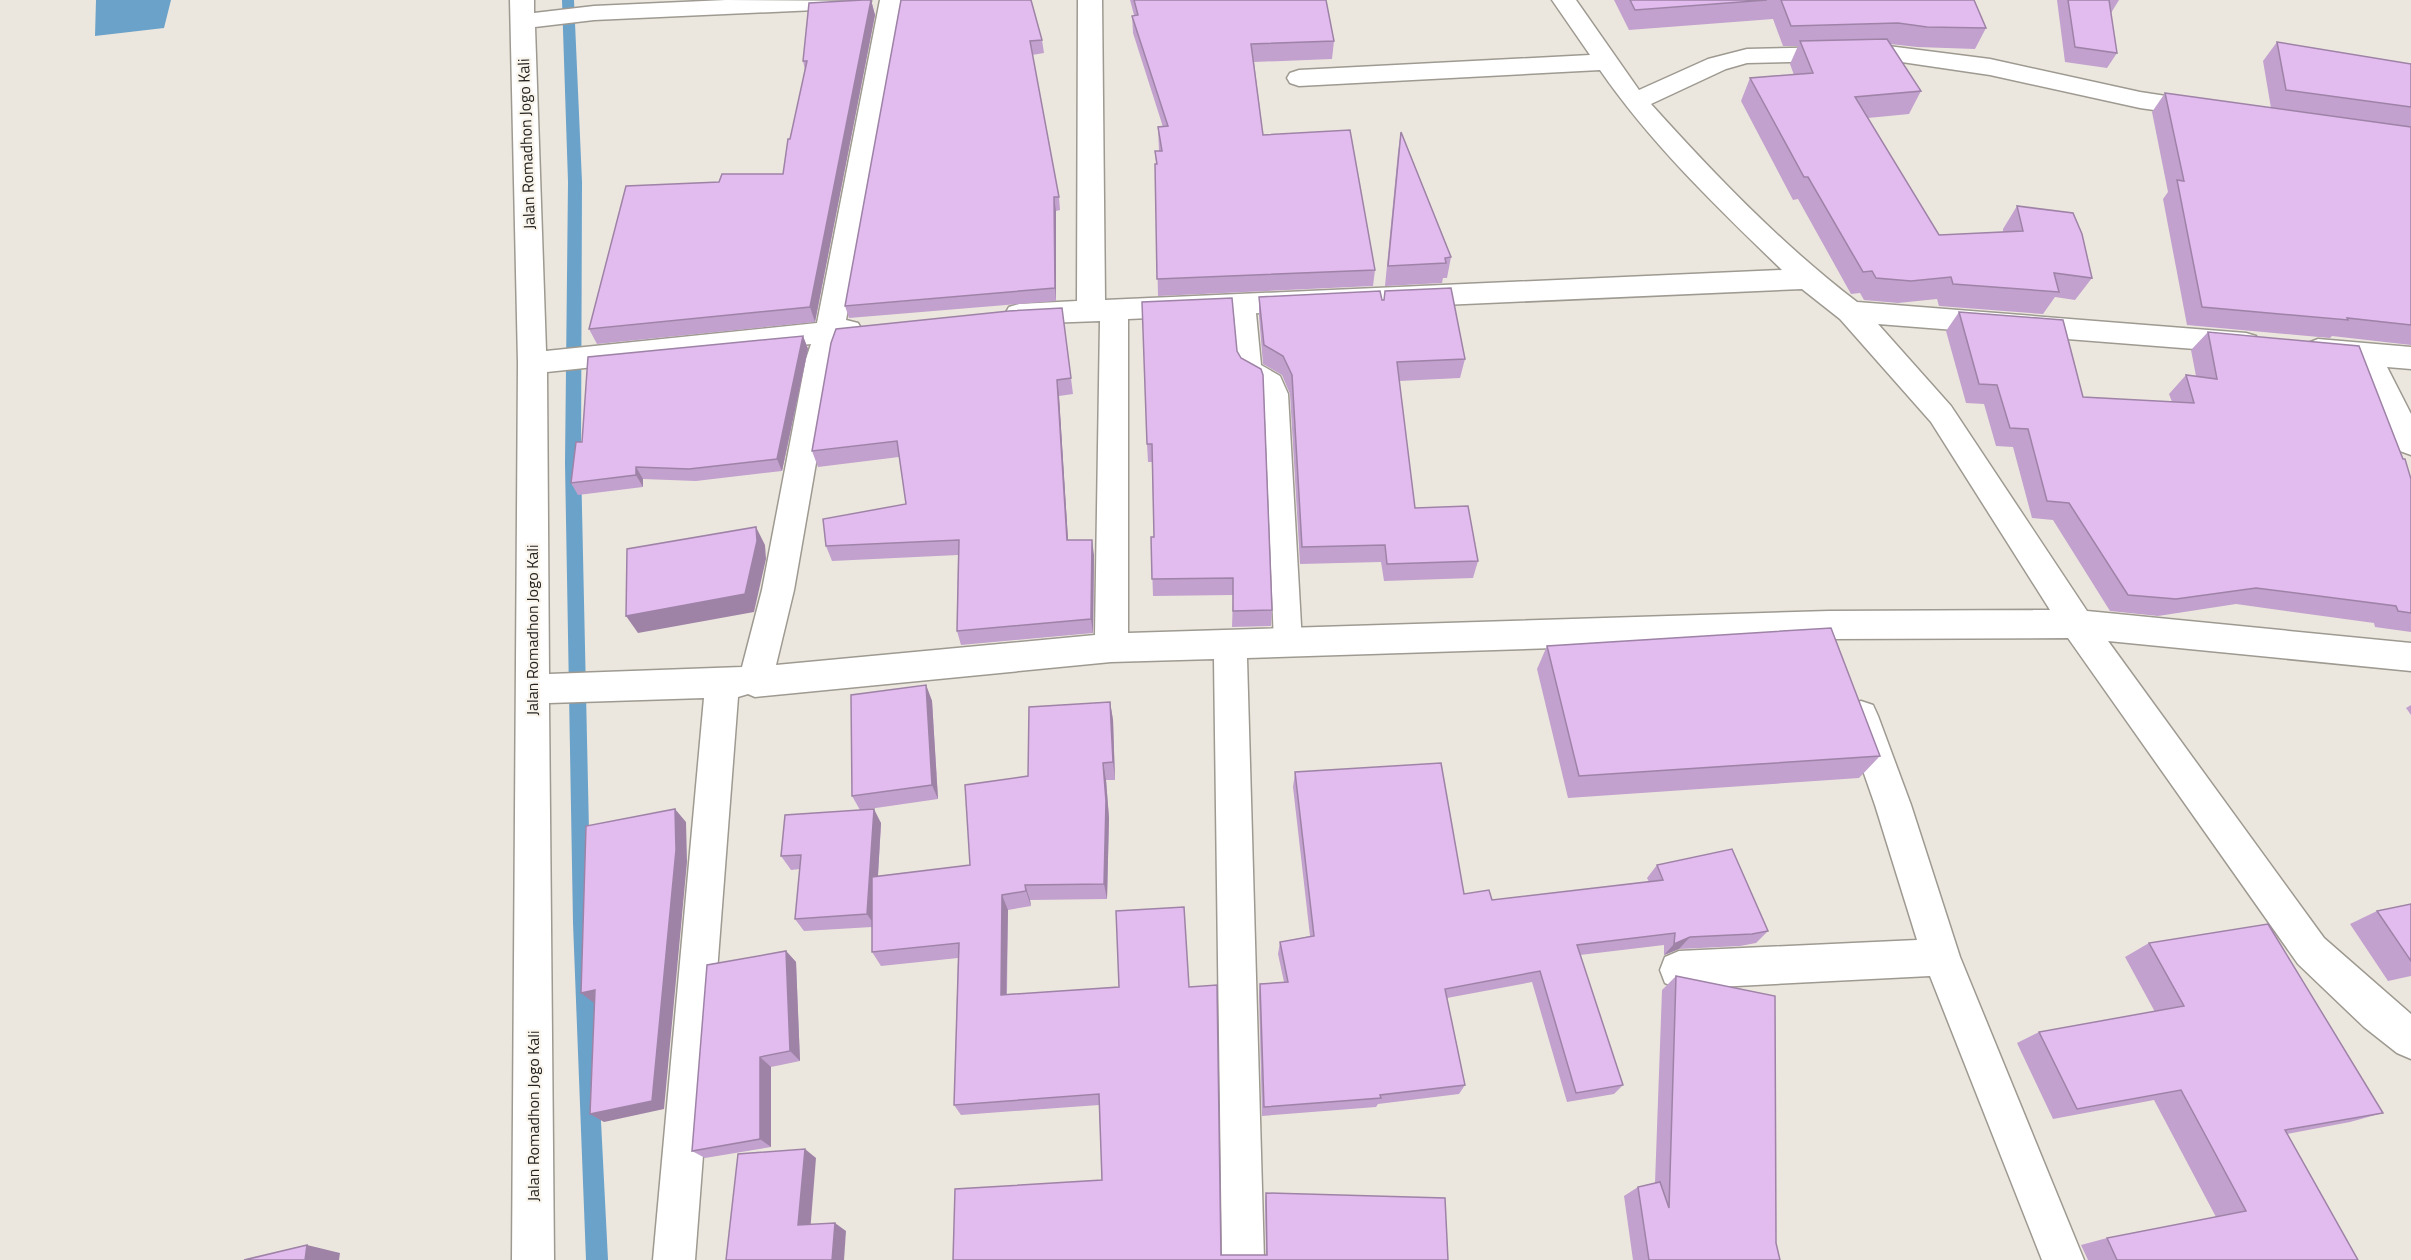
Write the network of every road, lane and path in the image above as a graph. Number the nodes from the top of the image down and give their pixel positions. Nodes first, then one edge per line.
1 (875, 0) edge
2 (892, 0) edge
3 (1090, 0) edge
4 (1564, 0) edge
5 (530, 13) edge
6 (1609, 62) junction
7 (1299, 78) dead end
8 (1635, 102) junction
9 (2221, 111) edge
10 (1808, 279) junction
11 (1244, 303) junction
12 (1103, 310) junction
13 (1850, 312) junction
14 (989, 317) edge
15 (876, 327) edge
16 (830, 331) junction
17 (2366, 354) junction
18 (2411, 358) edge
19 (558, 361) junction
20 (2411, 443) edge
21 (2077, 624) junction
22 (1288, 643) junction
23 (1230, 644) junction
24 (1111, 648) junction
25 (1840, 655) junction
26 (2411, 657) edge
27 (738, 682) junction
28 (531, 689) junction
29 (1941, 957) junction
30 (1679, 970) dead end
31 (2411, 1039) edge
32 (533, 1260) edge
33 (674, 1260) edge
34 (1243, 1260) edge
35 (2063, 1260) edge

1 - 5 street
2 - 16 street
3 - 12 street
4 - 6 street
5 - 19 street, Jalan Romadhon Jogo Kali
6 - 7 street
6 - 8 street
8 - 9 street
8 - 10 street
10 - 11 street
10 - 13 street
11 - 12 street
11 - 22 lane
12 - 14 street
12 - 24 street
13 - 17 street
13 - 21 street
15 - 16 street
16 - 19 street
16 - 27 street
17 - 18 street
17 - 20 street
19 - 28 street, Jalan Romadhon Jogo Kali
21 - 25 street
21 - 26 street
21 - 31 street
22 - 23 street
22 - 25 street
23 - 24 street
23 - 34 street
24 - 27 street
25 - 29 street
27 - 28 street
27 - 33 street
28 - 32 street, Jalan Romadhon Jogo Kali
29 - 30 street
29 - 35 street

